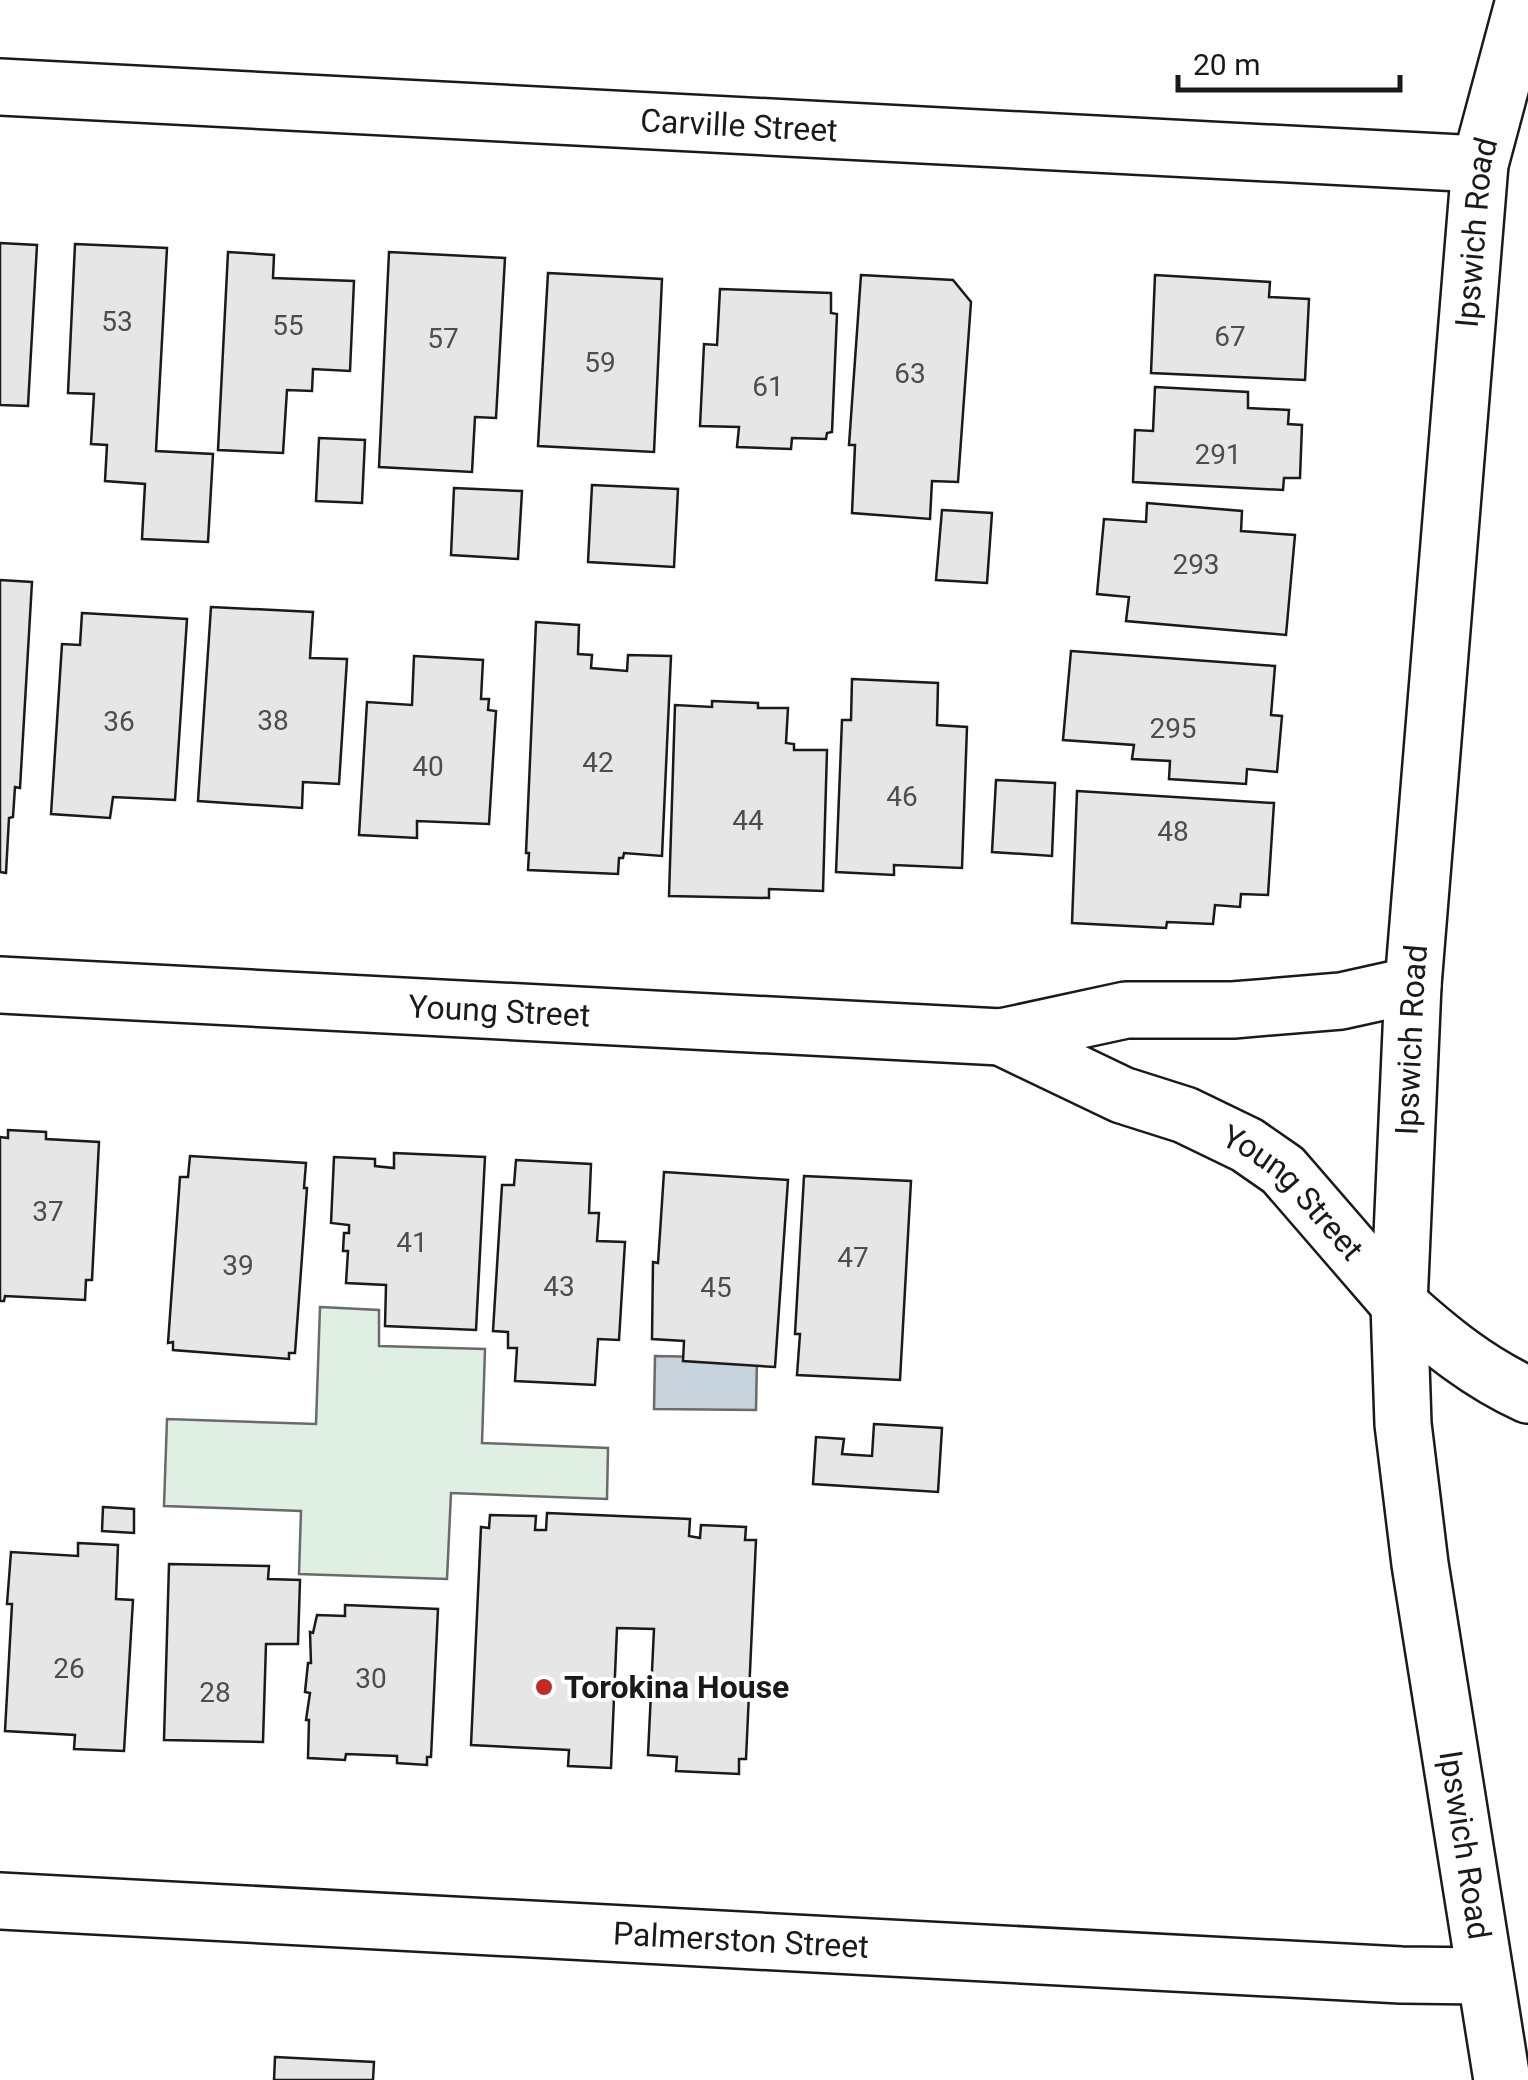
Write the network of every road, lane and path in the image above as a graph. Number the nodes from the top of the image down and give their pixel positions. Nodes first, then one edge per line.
1 (1524, 0) edge
2 (0, 87) edge
3 (1480, 164) junction
4 (0, 985) edge
5 (1413, 985) junction
6 (1001, 1037) junction
7 (1399, 1304) junction
8 (1528, 1394) edge
9 (0, 1902) edge
10 (1486, 1976) junction
11 (1502, 2080) edge

1 - 3 main road, Ipswich Road
2 - 3 main road, Carville Street
3 - 5 main road, Ipswich Road
4 - 6 main road, Young Street
5 - 6 main road, Young Street
5 - 7 main road, Ipswich Road
6 - 7 main road, Young Street
7 - 8 main road, Young Street
7 - 10 main road, Ipswich Road
9 - 10 main road, Palmerston Street
10 - 11 main road, Ipswich Road

